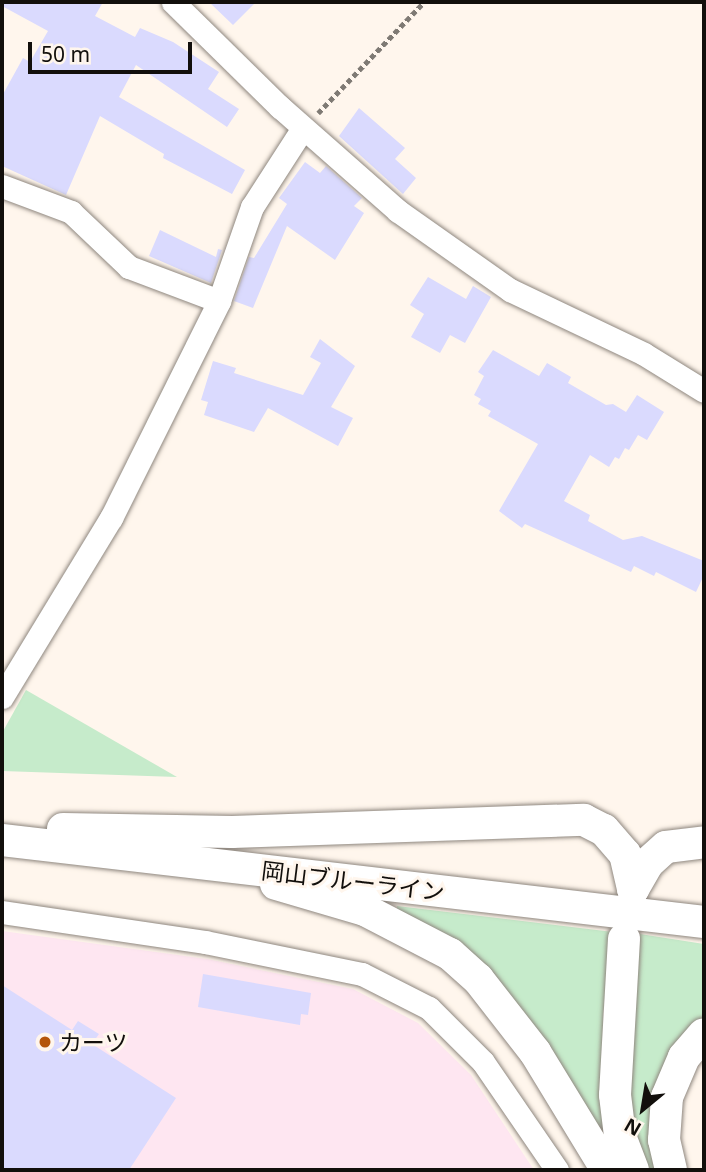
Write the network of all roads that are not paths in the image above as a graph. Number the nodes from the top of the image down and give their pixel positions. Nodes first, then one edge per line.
1 (173, 2) edge
2 (303, 128) junction
3 (2, 186) edge
4 (219, 302) junction
5 (704, 391) edge
6 (2, 697) edge
7 (2, 828) edge
8 (2, 840) edge
9 (704, 842) edge
10 (228, 866) junction
11 (2, 912) edge
12 (704, 922) edge
13 (624, 939) dead end
14 (704, 1034) edge
15 (557, 1170) edge
16 (607, 1170) edge
17 (633, 1170) edge
18 (671, 1170) edge

1 - 2 street
2 - 4 street
2 - 5 street
3 - 4 street
4 - 6 street
7 - 9 main road
8 - 10 main road, 岡山ブルーライン
10 - 12 main road, 岡山ブルーライン
10 - 16 main road
11 - 15 street
13 - 17 main road
14 - 18 main road

